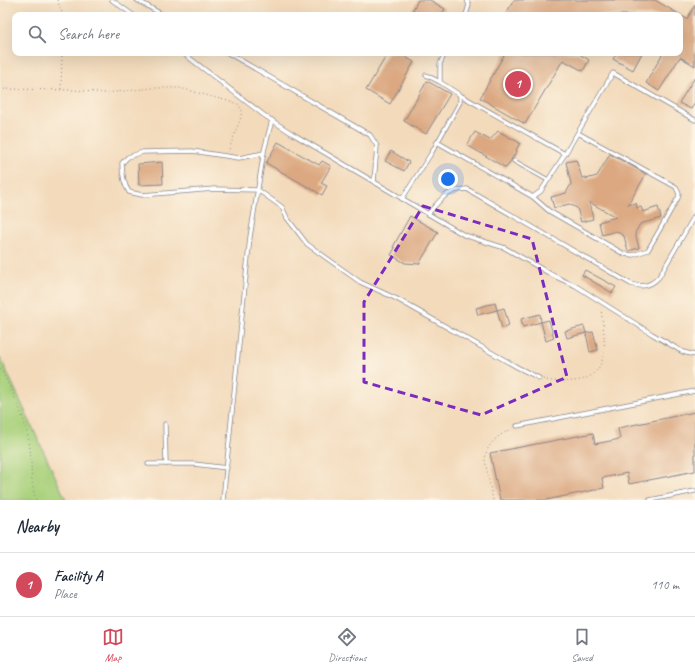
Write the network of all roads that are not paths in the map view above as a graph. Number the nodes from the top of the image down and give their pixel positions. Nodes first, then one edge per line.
1 (112, 0) edge
2 (137, 0) edge
3 (467, 0) edge
4 (128, 12) edge
5 (158, 12) edge
6 (467, 12) edge
7 (187, 56) edge
8 (233, 56) edge
9 (444, 56) edge
10 (426, 74) dead end
11 (440, 82) junction
12 (460, 95) junction
13 (272, 120) junction
14 (695, 120) edge
15 (578, 132) junction
16 (437, 142) junction
17 (264, 153) junction
18 (565, 154) junction
19 (514, 161) dead end
20 (548, 180) junction
21 (374, 182) junction
22 (258, 190) junction
23 (402, 198) junction
24 (533, 198) junction
25 (428, 214) junction
26 (695, 215) edge
27 (695, 355) edge
28 (539, 378) road end
29 (695, 391) edge
30 (165, 424) dead end
31 (518, 426) road end
32 (148, 464) dead end
33 (166, 464) junction
34 (227, 468) junction
35 (695, 491) edge
36 (223, 500) edge
37 (650, 500) edge

1 - 4 lane
2 - 5 lane
3 - 6 lane
7 - 13 lane
8 - 21 lane
9 - 11 lane
10 - 11 lane
11 - 12 lane
12 - 16 lane
12 - 18 lane
13 - 17 lane
13 - 21 lane
14 - 15 lane
15 - 18 lane
15 - 24 lane
16 - 23 lane
16 - 24 lane
17 - 22 lane
17 - 22 lane
18 - 20 lane
19 - 20 lane
20 - 24 lane
21 - 23 lane
22 - 28 lane
22 - 34 lane
23 - 25 lane
25 - 26 lane
25 - 27 lane
29 - 31 lane
30 - 33 lane
32 - 33 lane
33 - 34 lane
34 - 36 lane
35 - 37 lane

